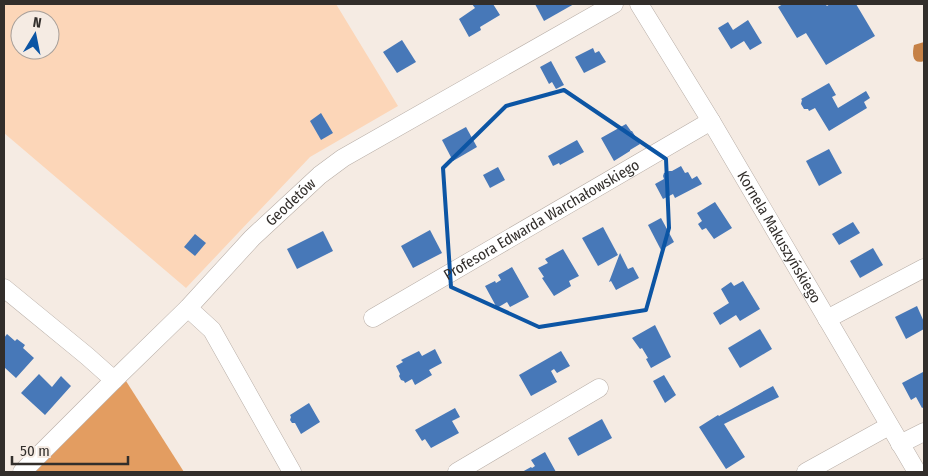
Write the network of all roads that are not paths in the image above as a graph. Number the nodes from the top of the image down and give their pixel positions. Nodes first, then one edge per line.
1 (614, 4) edge
2 (639, 4) edge
3 (711, 121) junction
4 (924, 268) edge
5 (4, 288) edge
6 (188, 308) junction
7 (373, 318) dead end
8 (827, 319) junction
9 (114, 380) junction
10 (599, 388) dead end
11 (889, 426) junction
12 (924, 432) edge
13 (900, 444) junction
14 (22, 472) edge
15 (292, 472) edge
16 (457, 472) edge
17 (806, 472) edge
18 (917, 472) edge

1 - 6 street, Geodetów
2 - 3 street, Kornela Makuszyńskiego
3 - 7 street, Profesora Edwarda Warchałowskiego
3 - 8 street, Kornela Makuszyńskiego
4 - 8 street
5 - 9 street
6 - 9 street, Geodetów
6 - 15 street
8 - 11 street, Kornela Makuszyńskiego
9 - 14 street, Geodetów
10 - 16 street
11 - 13 street, Kornela Makuszyńskiego
11 - 17 street
12 - 13 street
13 - 18 street, Kornela Makuszyńskiego

